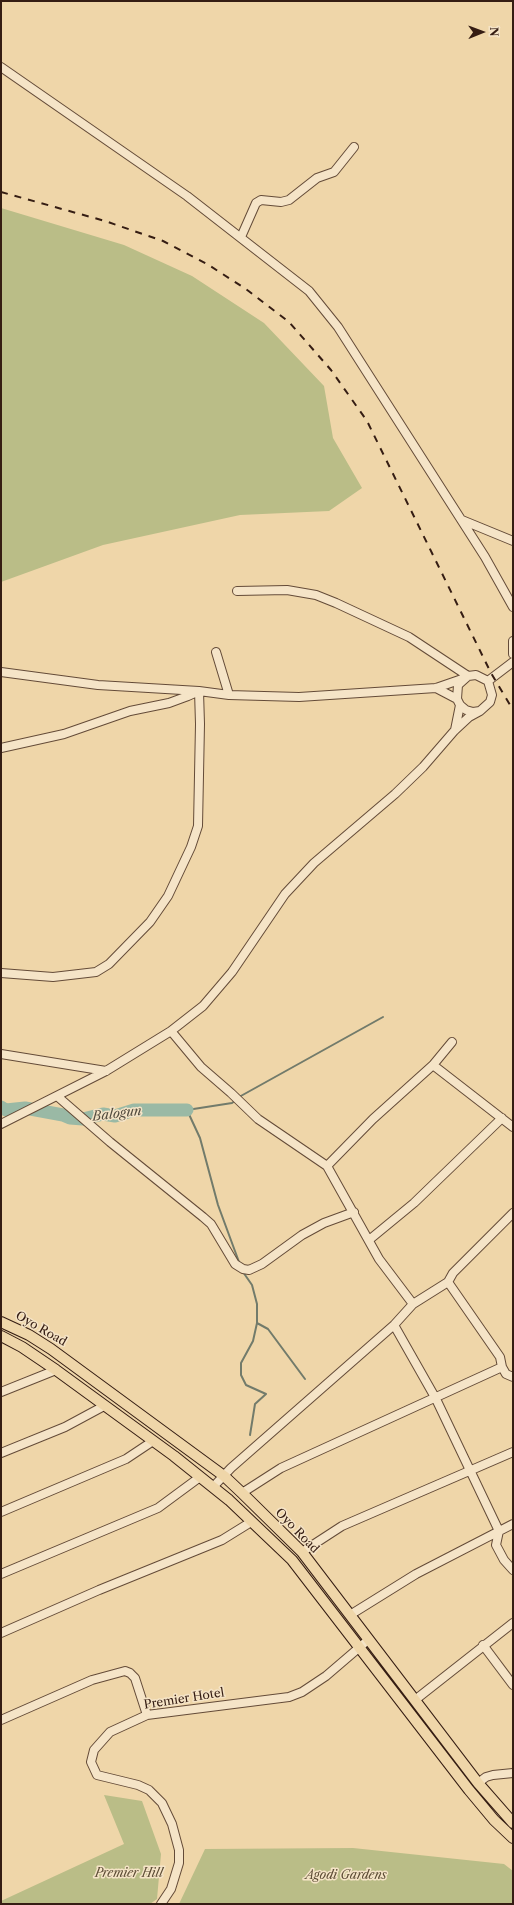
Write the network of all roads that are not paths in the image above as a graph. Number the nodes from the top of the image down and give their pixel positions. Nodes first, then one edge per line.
1 (1, 67) edge
2 (354, 147) dead end
3 (241, 237) junction
4 (461, 520) junction
5 (513, 541) edge
6 (237, 591) dead end
7 (513, 607) edge
8 (513, 641) edge
9 (216, 652) dead end
10 (513, 654) edge
11 (513, 662) edge
12 (1, 672) edge
13 (465, 678) junction
14 (488, 682) junction
15 (436, 688) junction
16 (199, 691) junction
17 (230, 695) junction
18 (458, 702) junction
19 (480, 711) junction
20 (455, 730) junction
21 (1, 748) edge
22 (1, 973) edge
23 (171, 1031) junction
24 (452, 1042) dead end
25 (1, 1054) edge
26 (433, 1065) junction
27 (106, 1071) junction
28 (57, 1096) junction
29 (502, 1118) junction
30 (1, 1124) edge
31 (513, 1128) edge
32 (327, 1166) junction
33 (354, 1212) junction
34 (513, 1213) edge
35 (369, 1240) junction
36 (448, 1282) junction
37 (413, 1304) junction
38 (1, 1322) edge
39 (394, 1324) junction
40 (1, 1336) edge
41 (502, 1367) junction
42 (56, 1370) junction
43 (513, 1376) edge
44 (1, 1392) edge
45 (436, 1399) junction
46 (104, 1406) junction
47 (153, 1442) junction
48 (513, 1452) edge
49 (1, 1453) edge
50 (469, 1470) junction
51 (200, 1476) junction
52 (224, 1476) junction
53 (213, 1487) junction
54 (242, 1493) junction
55 (1, 1512) edge
56 (251, 1522) junction
57 (513, 1524) edge
58 (499, 1531) junction
59 (302, 1552) junction
60 (513, 1570) edge
61 (1, 1574) edge
62 (350, 1615) junction
63 (513, 1622) edge
64 (1, 1633) edge
65 (365, 1644) junction
66 (484, 1645) junction
67 (513, 1685) edge
68 (414, 1700) junction
69 (147, 1715) junction
70 (1, 1720) edge
71 (513, 1773) edge
72 (478, 1783) junction
73 (513, 1823) edge
74 (513, 1838) edge
75 (161, 1904) edge

1 - 3 street
2 - 3 street
3 - 4 street
4 - 5 street
4 - 7 street
6 - 13 street
8 - 10 street
9 - 17 street
11 - 14 street
12 - 16 street
13 - 14 street
13 - 15 street
13 - 18 street
14 - 19 street
15 - 17 street
15 - 18 street
16 - 17 street
16 - 21 street
16 - 22 street
18 - 19 street
18 - 20 street
19 - 20 street
20 - 23 street
23 - 27 street
23 - 32 street
24 - 26 street
25 - 27 street
26 - 29 street
26 - 32 street
27 - 28 street
28 - 30 street
28 - 33 street
29 - 31 street
29 - 35 street
32 - 33 street
33 - 35 street
34 - 36 street
35 - 37 street
36 - 37 street
36 - 41 street
37 - 39 street
38 - 52 main road, Oyo Road
39 - 45 street
39 - 52 street
40 - 42 main road, Oyo Road
41 - 43 street
41 - 45 street
42 - 44 street
42 - 46 main road, Oyo Road
45 - 50 street
45 - 54 street
46 - 47 main road, Oyo Road
46 - 49 street
47 - 51 main road, Oyo Road
47 - 55 street
48 - 50 street
50 - 58 street
50 - 59 street
51 - 53 main road, Oyo Road
51 - 61 street
52 - 53 street
52 - 54 main road, Oyo Road
53 - 56 main road, Oyo Road
54 - 59 main road, Oyo Road
56 - 64 street
56 - 65 main road, Oyo Road
57 - 58 street
58 - 60 street
58 - 62 street
59 - 62 main road, Oyo Road
62 - 65 main road, Oyo Road
63 - 66 street
65 - 68 main road, Oyo Road
65 - 69 street, Premier Hotel
65 - 74 main road, Oyo Road
66 - 67 street
66 - 68 street
68 - 72 main road, Oyo Road
69 - 70 street
69 - 75 street, Premier Hotel
71 - 72 street
72 - 73 main road, Oyo Road

